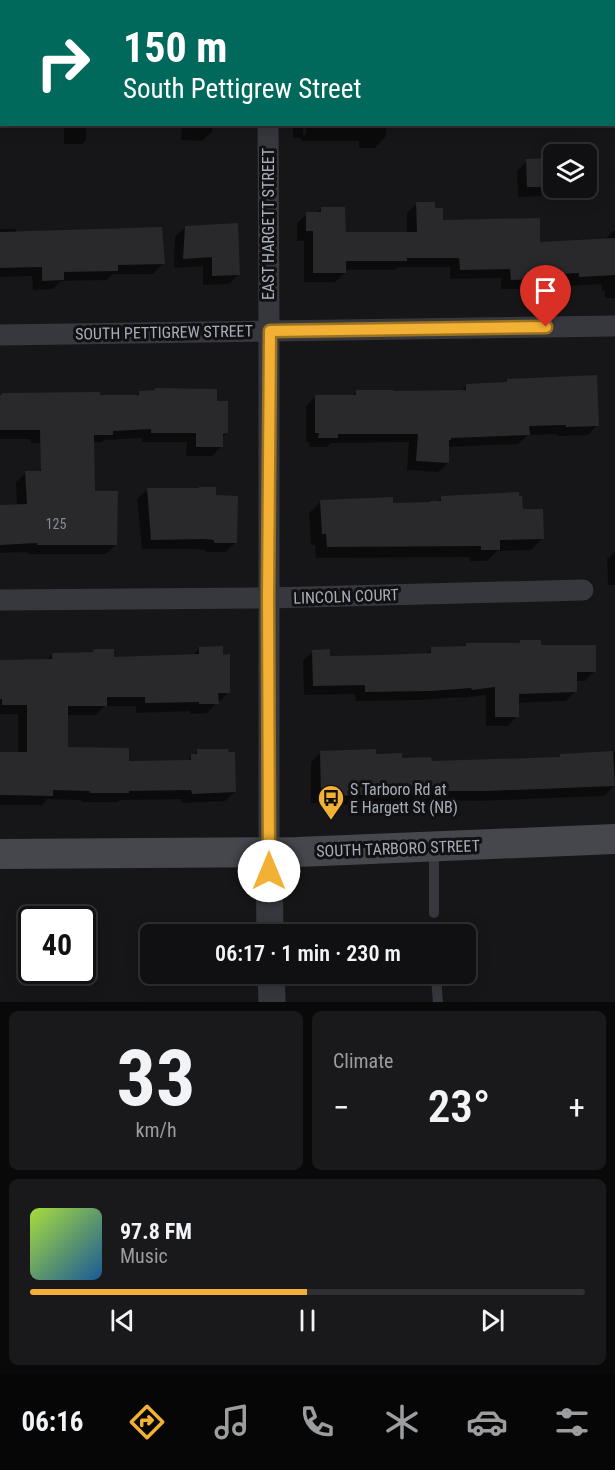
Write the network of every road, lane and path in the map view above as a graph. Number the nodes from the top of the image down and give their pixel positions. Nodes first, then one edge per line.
1 (267, 126) edge
2 (615, 326) edge
3 (270, 331) junction
4 (0, 335) edge
5 (583, 590) dead end
6 (268, 598) junction
7 (0, 600) edge
8 (615, 839) edge
9 (434, 846) junction
10 (269, 852) junction
11 (0, 854) edge
12 (434, 914) dead end
13 (270, 924) edge
14 (271, 984) edge
15 (436, 984) edge
16 (272, 1002) edge
17 (438, 1002) edge

1 - 3 street, EAST HARGETT STREET
2 - 3 street, SOUTH PETTIGREW STREET
3 - 4 street, SOUTH PETTIGREW STREET
3 - 6 street, EAST HARGETT STREET
5 - 6 street, LINCOLN COURT
6 - 7 street, LINCOLN COURT
6 - 10 street, EAST HARGETT STREET
8 - 9 main road, SOUTH TARBORO STREET
9 - 10 main road, SOUTH TARBORO STREET
9 - 12 lane
10 - 11 main road, SOUTH TARBORO STREET
10 - 13 street, EAST HARGETT STREET
14 - 16 street
15 - 17 lane

